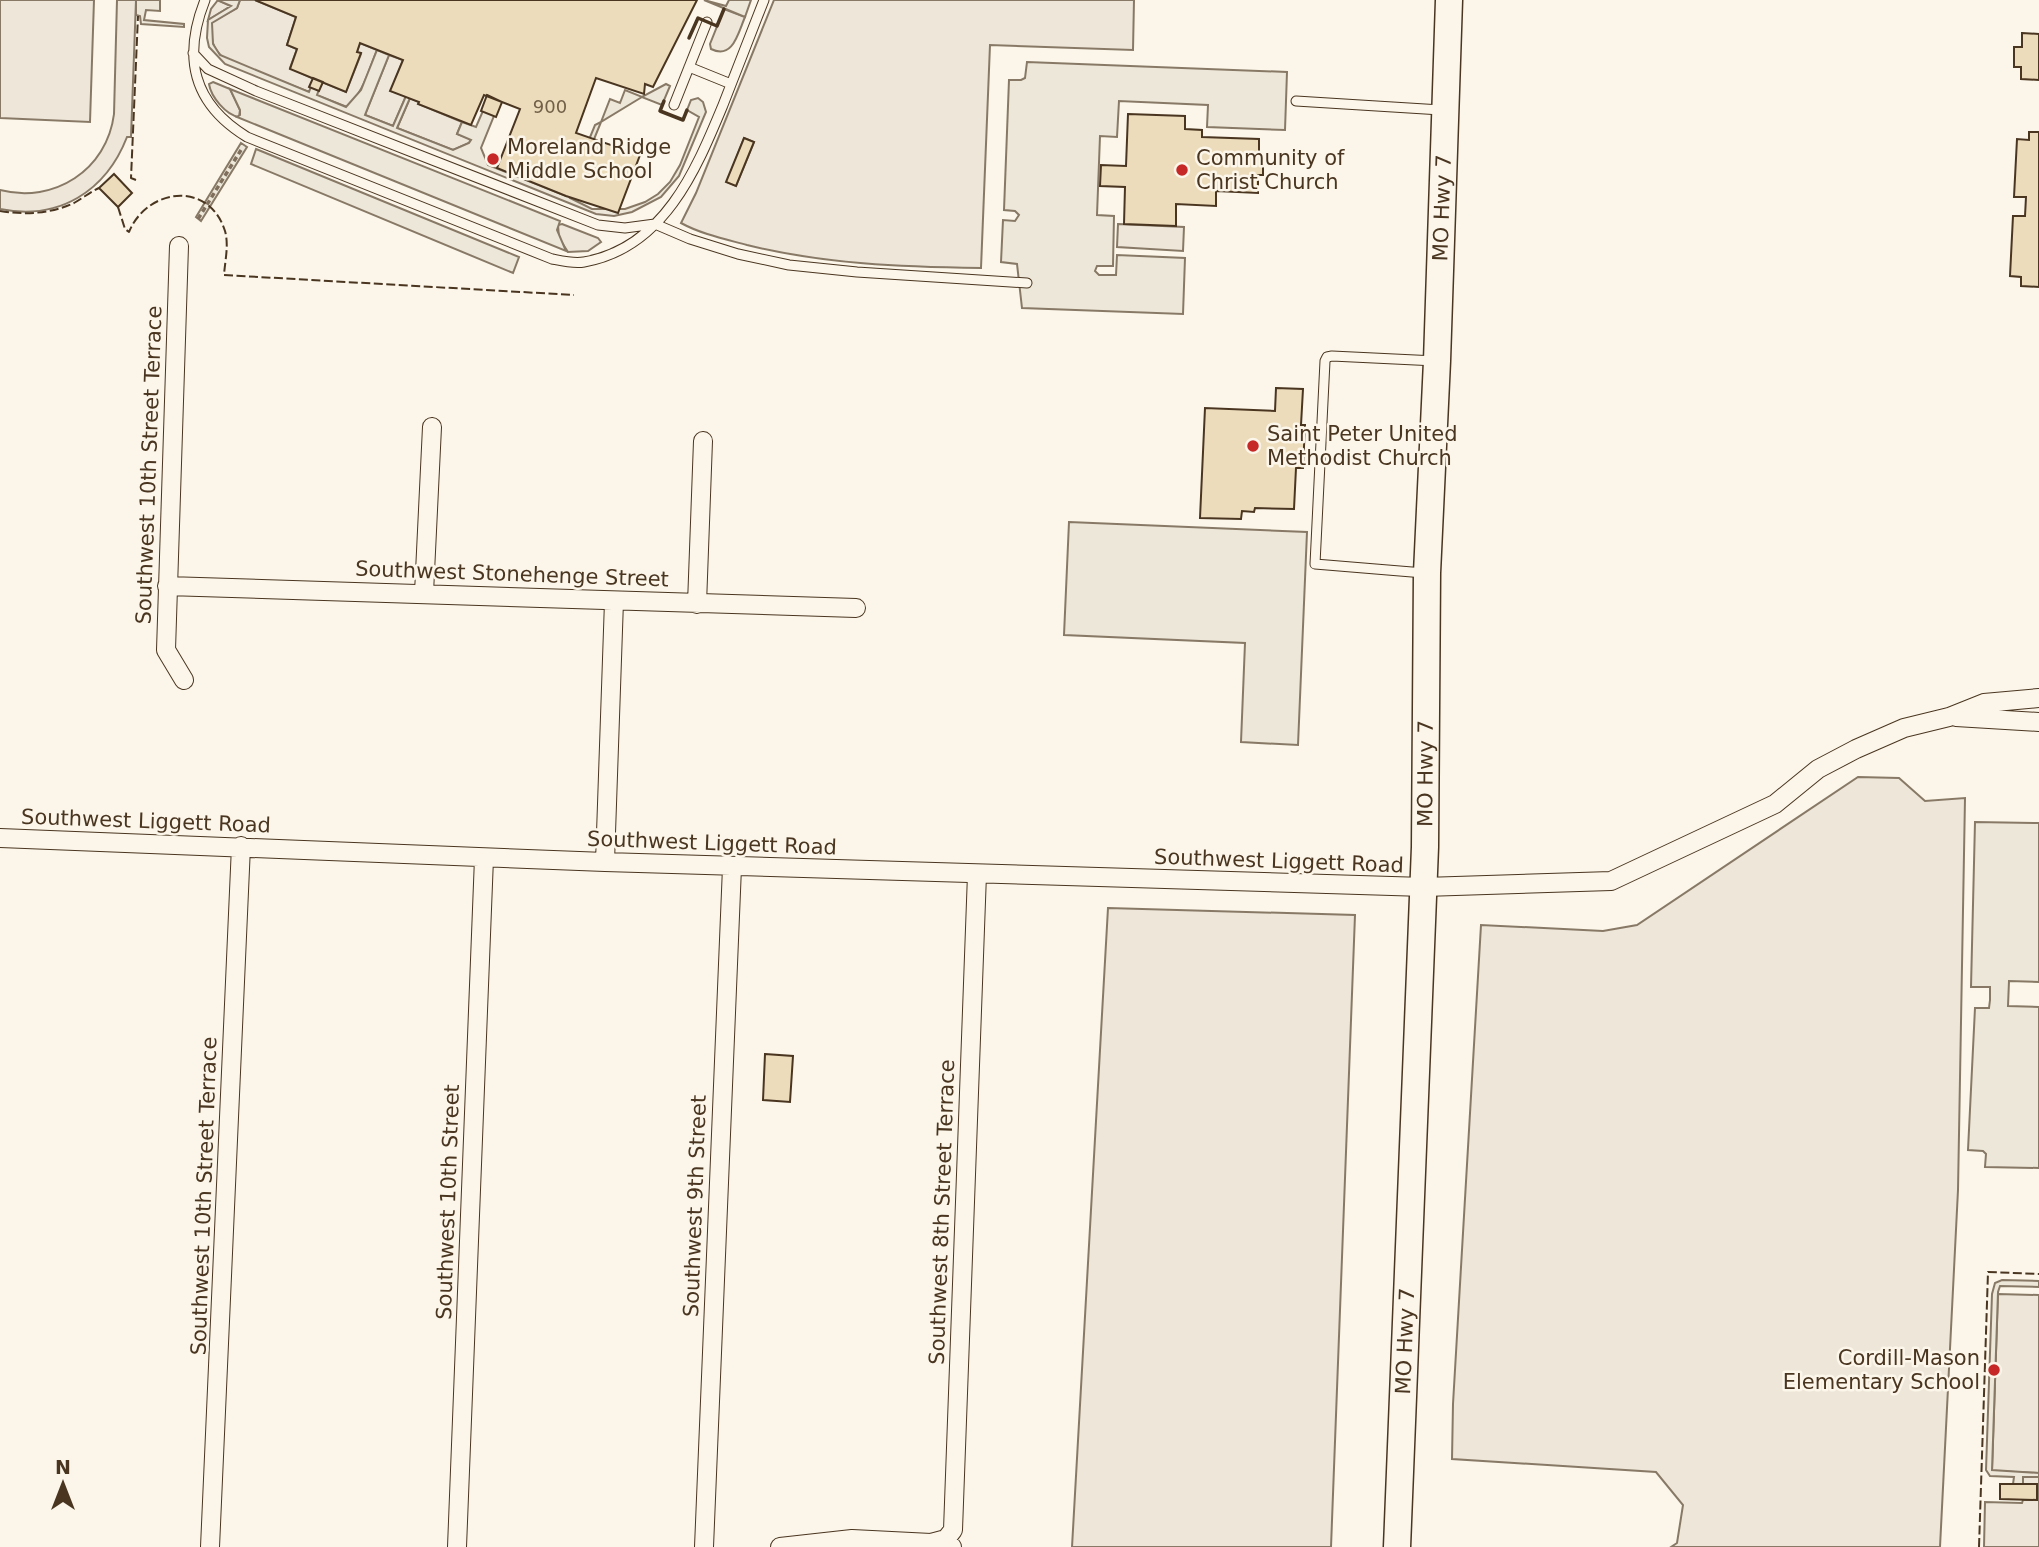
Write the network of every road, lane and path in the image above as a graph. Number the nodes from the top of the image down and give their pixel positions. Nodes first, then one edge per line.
1 (205, 0) edge
2 (764, 0) edge
3 (1449, 0) edge
4 (707, 22) dead end
5 (193, 53) junction
6 (689, 67) junction
7 (731, 84) junction
8 (1296, 101) dead end
9 (674, 105) dead end
10 (1446, 110) junction
11 (244, 145) dead end
12 (198, 219) dead end
13 (655, 224) junction
14 (180, 246) dead end
15 (1027, 283) dead end
16 (1437, 361) junction
17 (432, 427) dead end
18 (703, 440) dead end
19 (1427, 573) junction
20 (167, 586) junction
21 (424, 593) junction
22 (614, 601) junction
23 (697, 604) junction
24 (856, 608) dead end
25 (184, 680) dead end
26 (2039, 698) edge
27 (1949, 717) junction
28 (2039, 722) edge
29 (0, 838) edge
30 (241, 846) junction
31 (484, 858) junction
32 (605, 862) junction
33 (732, 867) junction
34 (977, 874) junction
35 (1424, 887) junction
36 (949, 1543) edge
37 (210, 1547) edge
38 (457, 1547) edge
39 (704, 1547) edge
40 (780, 1547) edge
41 (1398, 1547) edge

1 - 5 lane
2 - 7 lane
3 - 10 main road, MO Hwy 7
4 - 6 lane
5 - 13 lane
5 - 13 lane
6 - 7 lane
6 - 9 lane
7 - 13 lane
8 - 10 lane
10 - 16 main road, MO Hwy 7
11 - 12 path
13 - 15 lane
14 - 20 street, Southwest 10th Street Terrace
16 - 19 main road, MO Hwy 7
16 - 19 lane
17 - 21 street
18 - 23 street
19 - 35 main road, MO Hwy 7
20 - 21 street, Southwest Stonehenge Street
20 - 25 street, Southwest 10th Street Terrace
21 - 22 street, Southwest Stonehenge Street
22 - 23 street, Southwest Stonehenge Street
22 - 32 street
23 - 24 street, Southwest Stonehenge Street
26 - 27 street
27 - 28 street
27 - 35 street, Southwest Liggett Road
29 - 30 street, Southwest Liggett Road
30 - 31 street, Southwest Liggett Road
30 - 37 street, Southwest 10th Street Terrace
31 - 32 street, Southwest Liggett Road
31 - 38 street, Southwest 10th Street
32 - 33 street, Southwest Liggett Road
33 - 34 street, Southwest Liggett Road
33 - 39 street, Southwest 9th Street
34 - 35 street, Southwest Liggett Road
34 - 36 street, Southwest 8th Street Terrace
35 - 41 main road, MO Hwy 7
36 - 40 street

